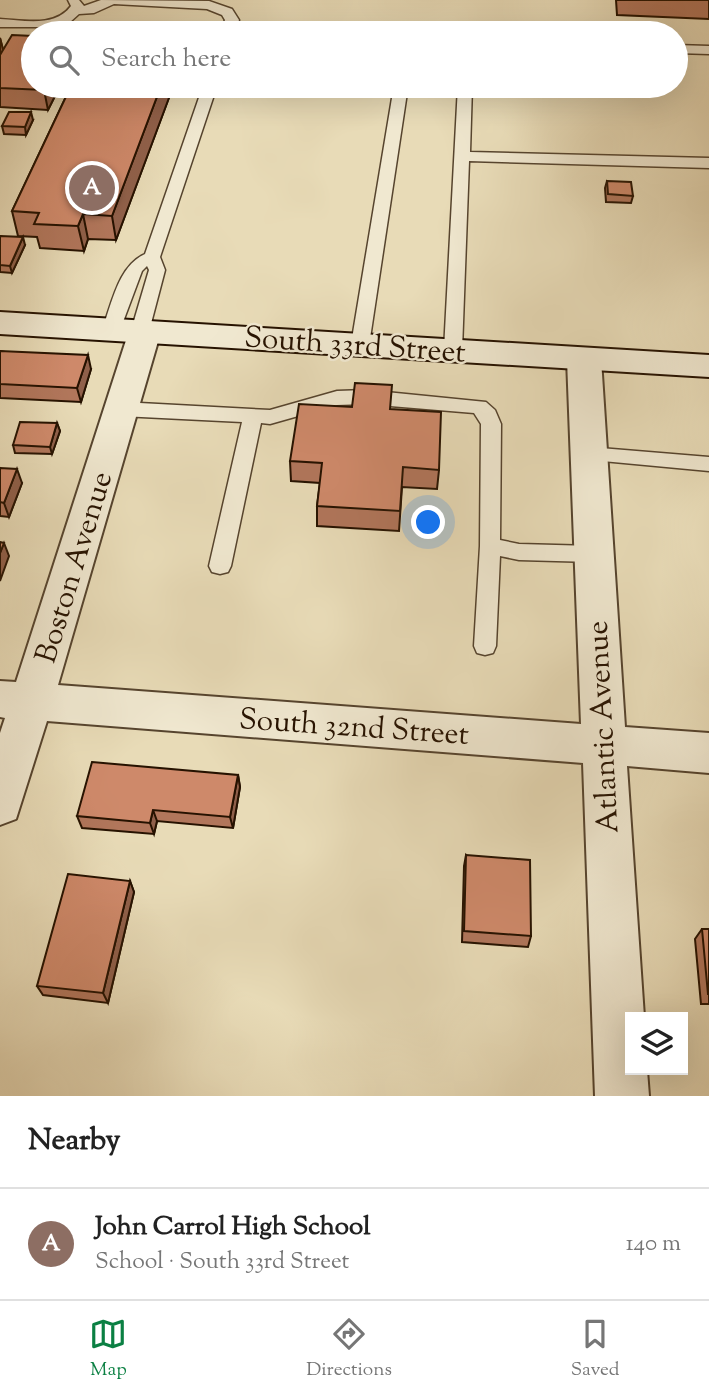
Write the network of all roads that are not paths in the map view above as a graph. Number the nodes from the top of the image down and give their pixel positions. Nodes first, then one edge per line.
1 (73, 5) edge
2 (59, 21) edge
3 (232, 21) edge
4 (0, 23) edge
5 (21, 24) edge
6 (688, 49) edge
7 (709, 50) edge
8 (206, 98) edge
9 (399, 98) edge
10 (464, 98) edge
11 (462, 156) junction
12 (709, 163) edge
13 (152, 257) junction
14 (0, 323) edge
15 (132, 331) junction
16 (360, 345) junction
17 (453, 350) junction
18 (584, 359) junction
19 (709, 366) edge
20 (121, 409) junction
21 (253, 417) junction
22 (589, 454) junction
23 (709, 464) edge
24 (491, 546) junction
25 (593, 554) junction
26 (220, 566) dead end
27 (485, 646) dead end
28 (16, 700) edge
29 (602, 745) junction
30 (709, 753) edge
31 (0, 804) edge
32 (622, 1096) edge

1 - 2 lane
1 - 3 lane
4 - 5 lane
6 - 7 lane
8 - 13 lane
9 - 16 lane
10 - 11 lane
11 - 12 lane
11 - 17 lane
13 - 15 lane
13 - 15 lane
14 - 15 street, South 33rd Street
15 - 16 street, South 33rd Street
15 - 20 street, Boston Avenue
16 - 17 street, South 33rd Street
17 - 18 street, South 33rd Street
18 - 19 street, South 33rd Street
18 - 22 street, Atlantic Avenue
20 - 21 lane
20 - 28 street, Boston Avenue
21 - 24 lane
21 - 26 lane
22 - 23 lane
22 - 25 street, Atlantic Avenue
24 - 25 lane
24 - 27 lane
25 - 29 street, Atlantic Avenue
28 - 29 street, South 32nd Street
28 - 31 street, Boston Avenue
29 - 30 street, South 32nd Street
29 - 32 street, Atlantic Avenue

